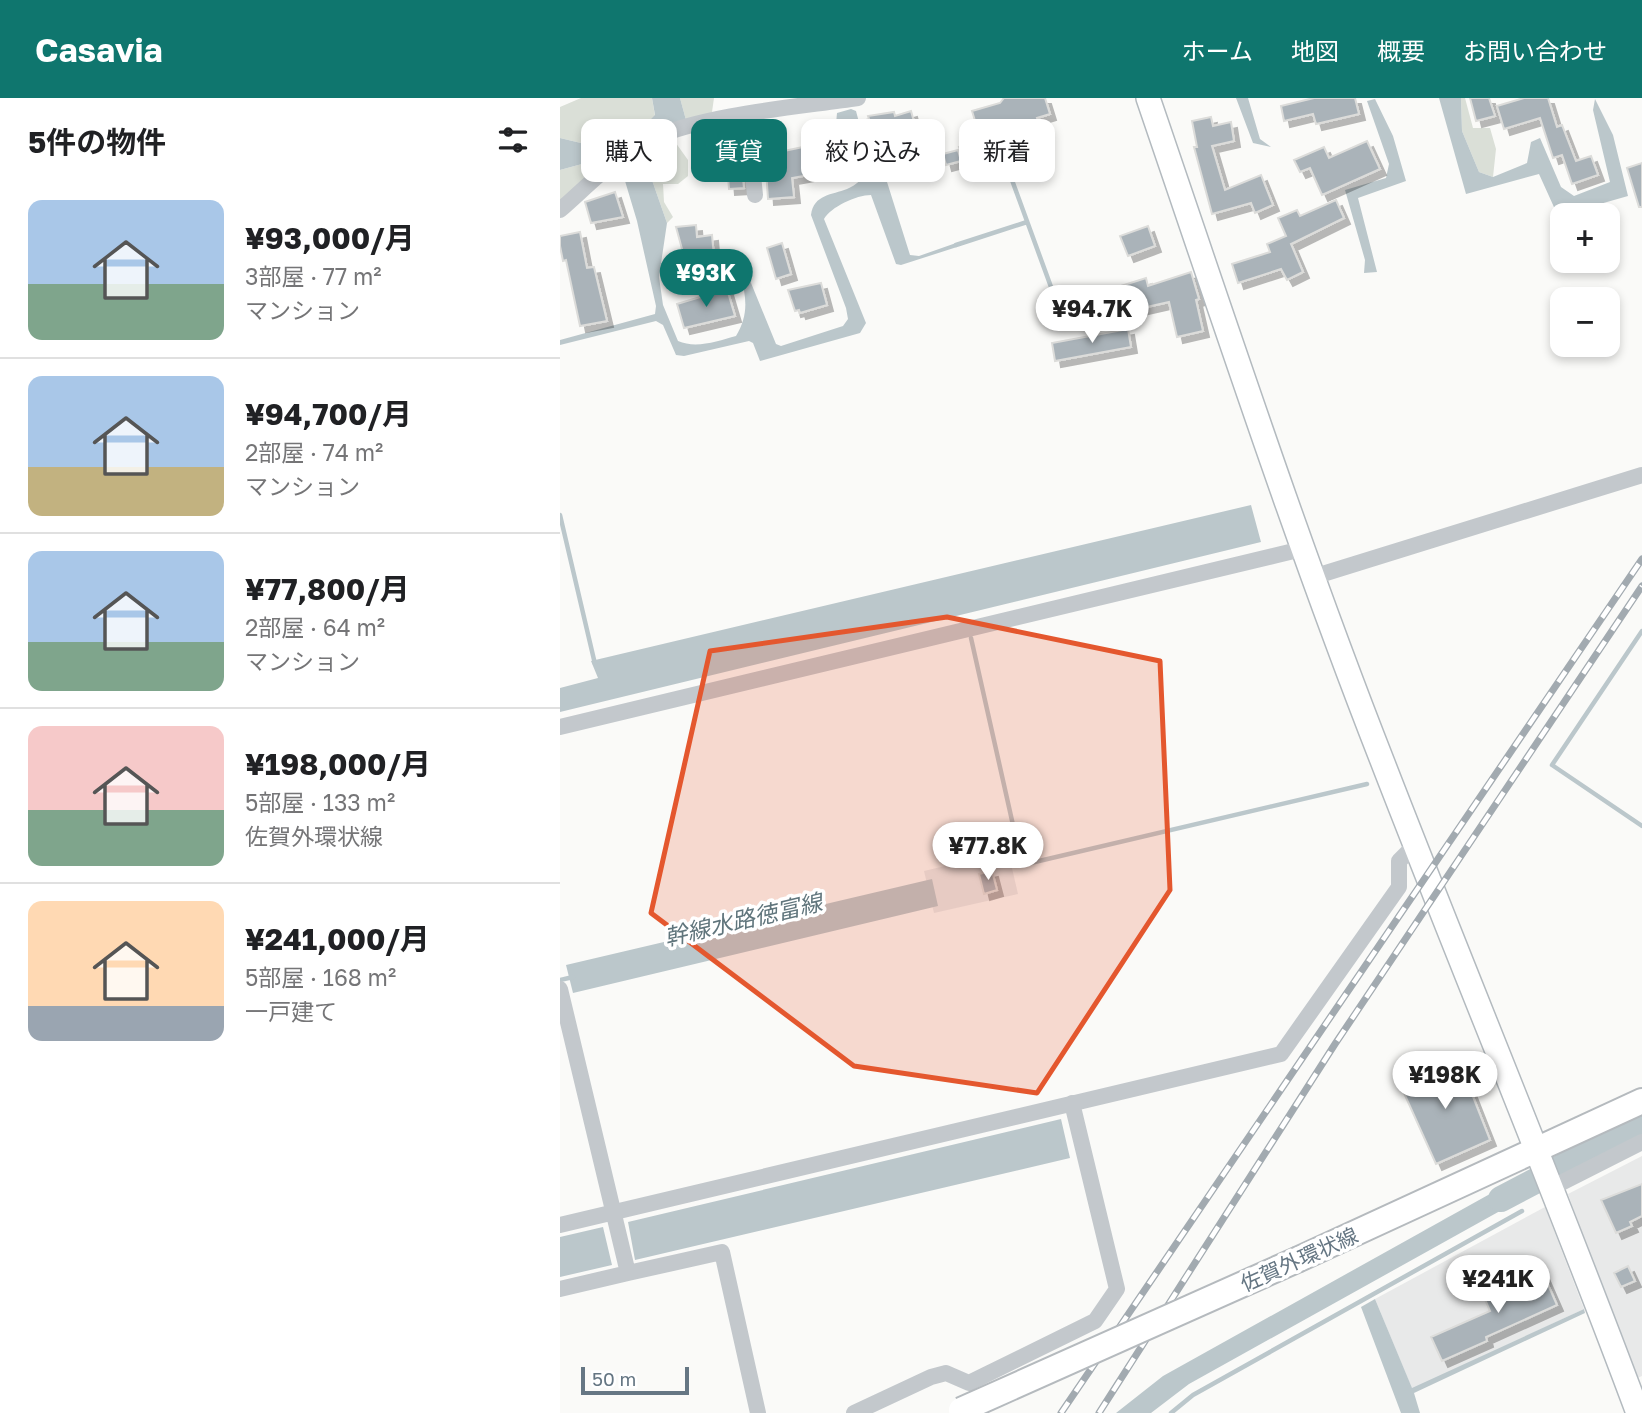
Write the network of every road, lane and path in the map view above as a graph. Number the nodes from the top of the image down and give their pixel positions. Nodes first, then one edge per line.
1 (858, 98) edge
2 (1148, 98) edge
3 (765, 105) edge
4 (747, 116) junction
5 (755, 195) dead end
6 (560, 210) edge
7 (1642, 475) edge
8 (1302, 550) junction
9 (1312, 577) junction
10 (560, 727) edge
11 (1415, 845) junction
12 (560, 989) edge
13 (1642, 1101) edge
14 (1072, 1103) junction
15 (1642, 1142) edge
16 (1541, 1156) junction
17 (1553, 1187) junction
18 (614, 1212) junction
19 (560, 1225) edge
20 (628, 1273) junction
21 (560, 1289) edge
22 (1637, 1411) edge
23 (957, 1412) edge
24 (758, 1413) edge
25 (854, 1413) edge

1 - 3 street
2 - 8 street
3 - 4 street
4 - 5 street
4 - 6 street
7 - 9 street
8 - 9 street
8 - 10 street
9 - 11 street
11 - 14 street
11 - 16 street
12 - 18 street
13 - 16 main road, 佐賀外環状線
14 - 18 street
14 - 25 street
15 - 17 street
16 - 17 street
16 - 23 main road, 佐賀外環状線, bridge
17 - 22 street
18 - 19 street
18 - 20 street
20 - 21 street
20 - 24 street

